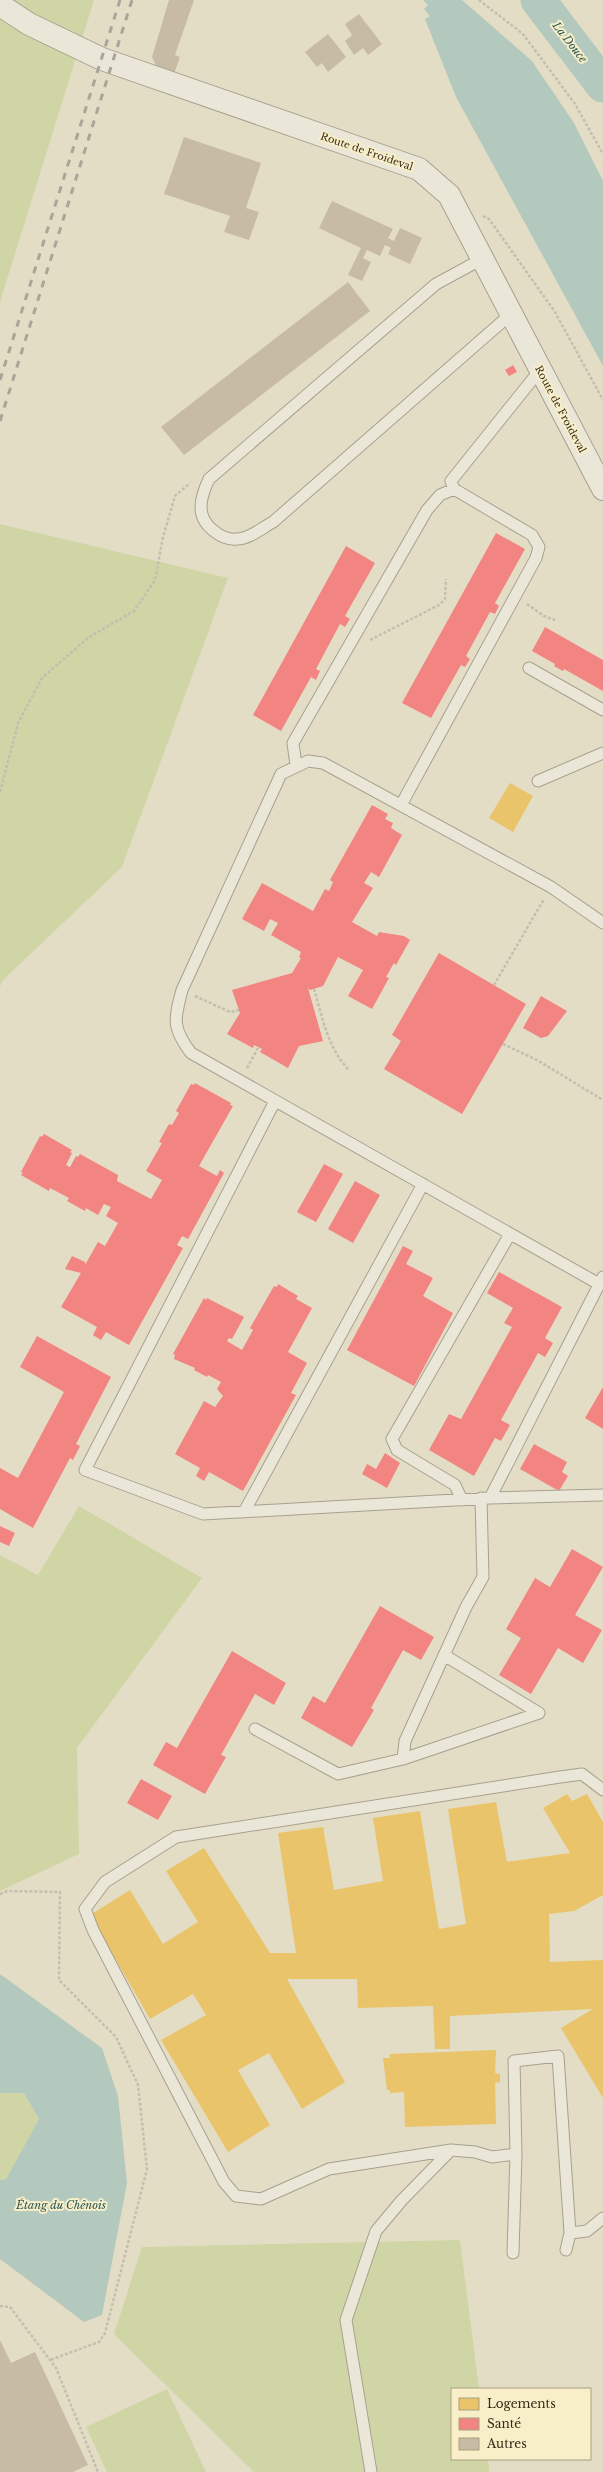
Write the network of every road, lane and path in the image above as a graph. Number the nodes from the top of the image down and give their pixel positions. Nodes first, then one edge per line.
1 (479, 0) edge
2 (0, 5) edge
3 (603, 154) edge
4 (457, 211) junction
5 (482, 259) junction
6 (511, 314) junction
7 (540, 370) junction
8 (603, 400) edge
9 (454, 489) junction
10 (603, 489) edge
11 (446, 579) dead end
12 (516, 596) junction
13 (555, 620) dead end
14 (349, 645) junction
15 (529, 668) dead end
16 (603, 710) edge
17 (603, 753) edge
18 (296, 765) junction
19 (538, 781) dead end
20 (401, 805) junction
21 (551, 887) junction
22 (603, 923) edge
23 (494, 985) dead end
24 (314, 989) dead end
25 (182, 990) junction
26 (239, 1010) dead end
27 (503, 1044) dead end
28 (258, 1048) dead end
29 (349, 1070) dead end
30 (240, 1081) junction
31 (603, 1100) edge
32 (275, 1101) junction
33 (423, 1184) junction
34 (510, 1234) junction
35 (601, 1281) edge
36 (603, 1495) edge
37 (486, 1498) junction
38 (462, 1500) junction
39 (244, 1512) junction
40 (444, 1655) junction
41 (255, 1729) dead end
42 (403, 1759) junction
43 (603, 1790) edge
44 (0, 1894) edge
45 (451, 2150) junction
46 (516, 2154) junction
47 (603, 2218) edge
48 (570, 2233) junction
49 (566, 2250) dead end
50 (513, 2253) dead end
51 (0, 2306) edge
52 (50, 2360) junction
53 (98, 2472) edge
54 (371, 2472) edge

1 - 3 path
2 - 4 street, Route de Froideval
4 - 5 street, Route de Froideval
4 - 8 path
5 - 6 street, Route de Froideval
5 - 6 lane
6 - 7 street, Route de Froideval
7 - 9 lane
7 - 10 street, Route de Froideval
9 - 12 lane
9 - 14 lane
11 - 14 path
12 - 13 path
12 - 20 lane
14 - 18 lane
15 - 16 lane
17 - 19 lane
18 - 20 lane
18 - 25 lane
20 - 21 lane
21 - 22 lane
21 - 23 path
24 - 29 path
25 - 26 path
25 - 30 lane
27 - 31 path
28 - 30 path
30 - 32 lane
32 - 33 lane
32 - 39 lane
33 - 34 lane
33 - 39 lane
34 - 35 lane
34 - 38 lane
35 - 37 lane
36 - 37 lane
37 - 38 lane
37 - 40 lane
38 - 39 lane
40 - 42 lane
40 - 42 lane
41 - 42 lane
43 - 45 lane
44 - 52 path
45 - 46 lane
45 - 54 lane
46 - 48 lane
46 - 50 lane
47 - 48 lane
48 - 49 lane
51 - 52 path
52 - 53 path

